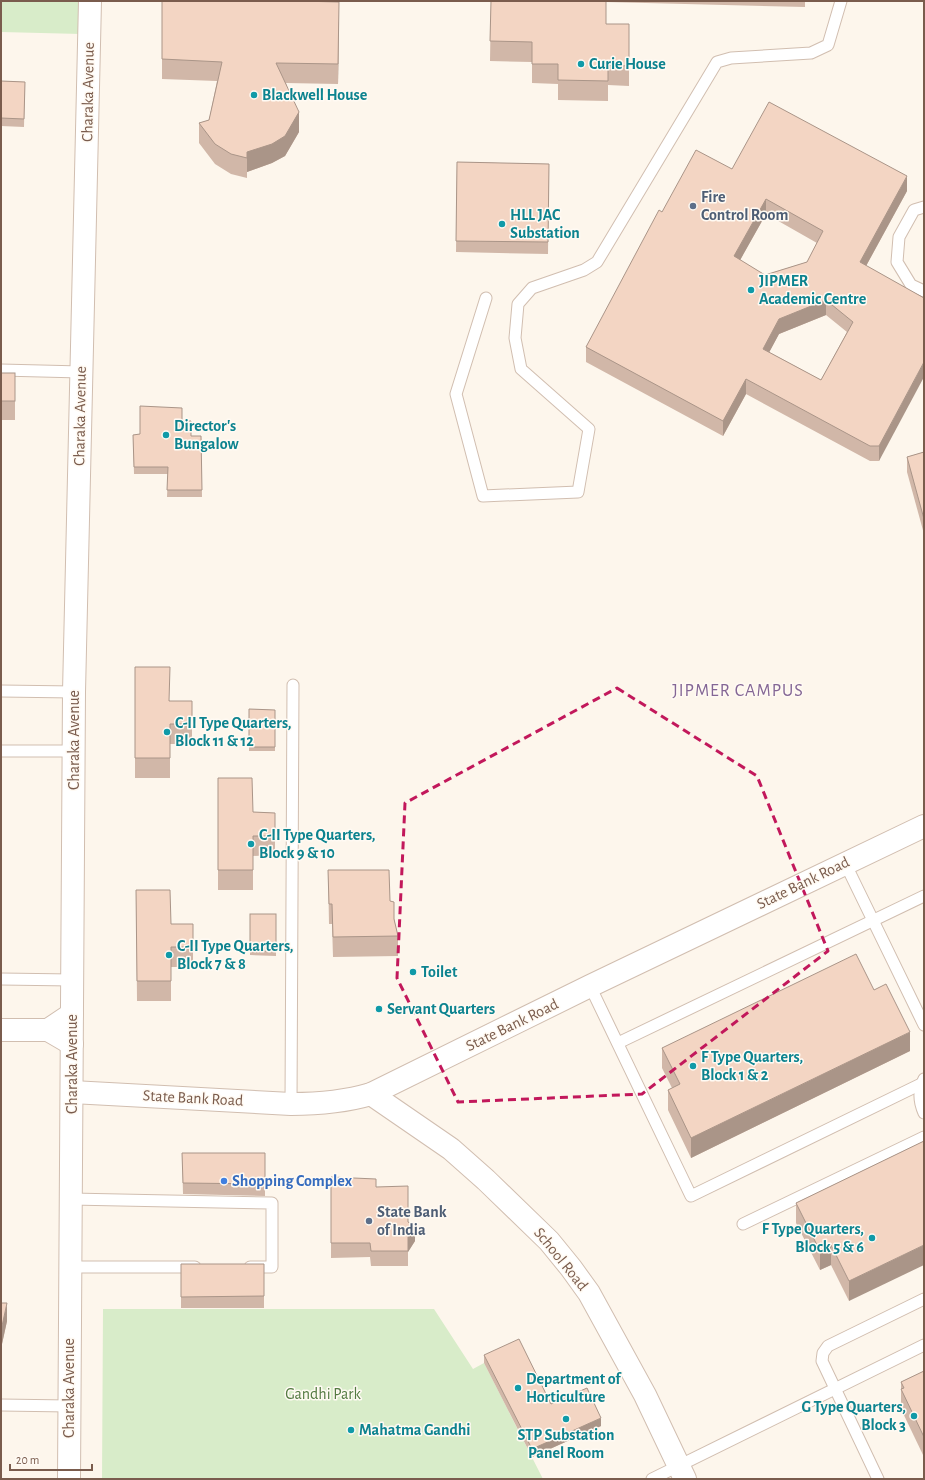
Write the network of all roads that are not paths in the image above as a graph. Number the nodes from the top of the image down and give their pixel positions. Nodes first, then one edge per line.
1 (90, 1) edge
2 (841, 1) edge
3 (924, 206) edge
4 (924, 291) edge
5 (486, 298) dead end
6 (1, 370) edge
7 (81, 372) junction
8 (293, 685) dead end
9 (1, 691) edge
10 (74, 692) junction
11 (1, 751) edge
12 (74, 751) junction
13 (924, 826) edge
14 (845, 863) junction
15 (924, 896) edge
16 (873, 920) junction
17 (1, 979) edge
18 (72, 980) junction
19 (590, 986) junction
20 (72, 1014) junction
21 (924, 1025) edge
22 (1, 1030) edge
23 (48, 1030) junction
24 (618, 1043) junction
25 (72, 1044) junction
26 (923, 1082) edge
27 (72, 1092) junction
28 (371, 1094) junction
29 (291, 1104) junction
30 (924, 1113) edge
31 (924, 1137) edge
32 (71, 1199) junction
33 (743, 1224) dead end
34 (70, 1267) junction
35 (210, 1267) edge
36 (241, 1267) edge
37 (924, 1299) edge
38 (924, 1345) edge
39 (835, 1389) junction
40 (1, 1405) edge
41 (69, 1406) junction
42 (682, 1472) edge
43 (69, 1479) edge
44 (652, 1479) edge
45 (878, 1479) edge

1 - 7 street, Charaka Avenue
2 - 5 lane
3 - 4 lane
6 - 7 lane
7 - 10 street, Charaka Avenue
8 - 29 lane
9 - 10 lane
10 - 12 street, Charaka Avenue
11 - 12 lane
12 - 18 street, Charaka Avenue
13 - 14 street, State Bank Road
14 - 16 lane
14 - 19 street, State Bank Road
15 - 16 lane
16 - 21 lane
16 - 24 lane
17 - 18 lane
18 - 20 street, Charaka Avenue
19 - 24 lane
19 - 28 street, State Bank Road
20 - 23 street
20 - 25 street, Charaka Avenue
22 - 23 street
23 - 25 street
24 - 26 lane
25 - 27 street, Charaka Avenue
26 - 30 lane
27 - 29 street, State Bank Road
27 - 32 street, Charaka Avenue
28 - 29 street, State Bank Road
28 - 42 street, School Road
31 - 33 lane
32 - 34 street, Charaka Avenue
32 - 36 lane
34 - 35 lane
34 - 41 street, Charaka Avenue
37 - 39 lane
38 - 39 lane
39 - 42 lane
39 - 45 lane
40 - 41 lane
41 - 43 street, Charaka Avenue
42 - 44 lane

